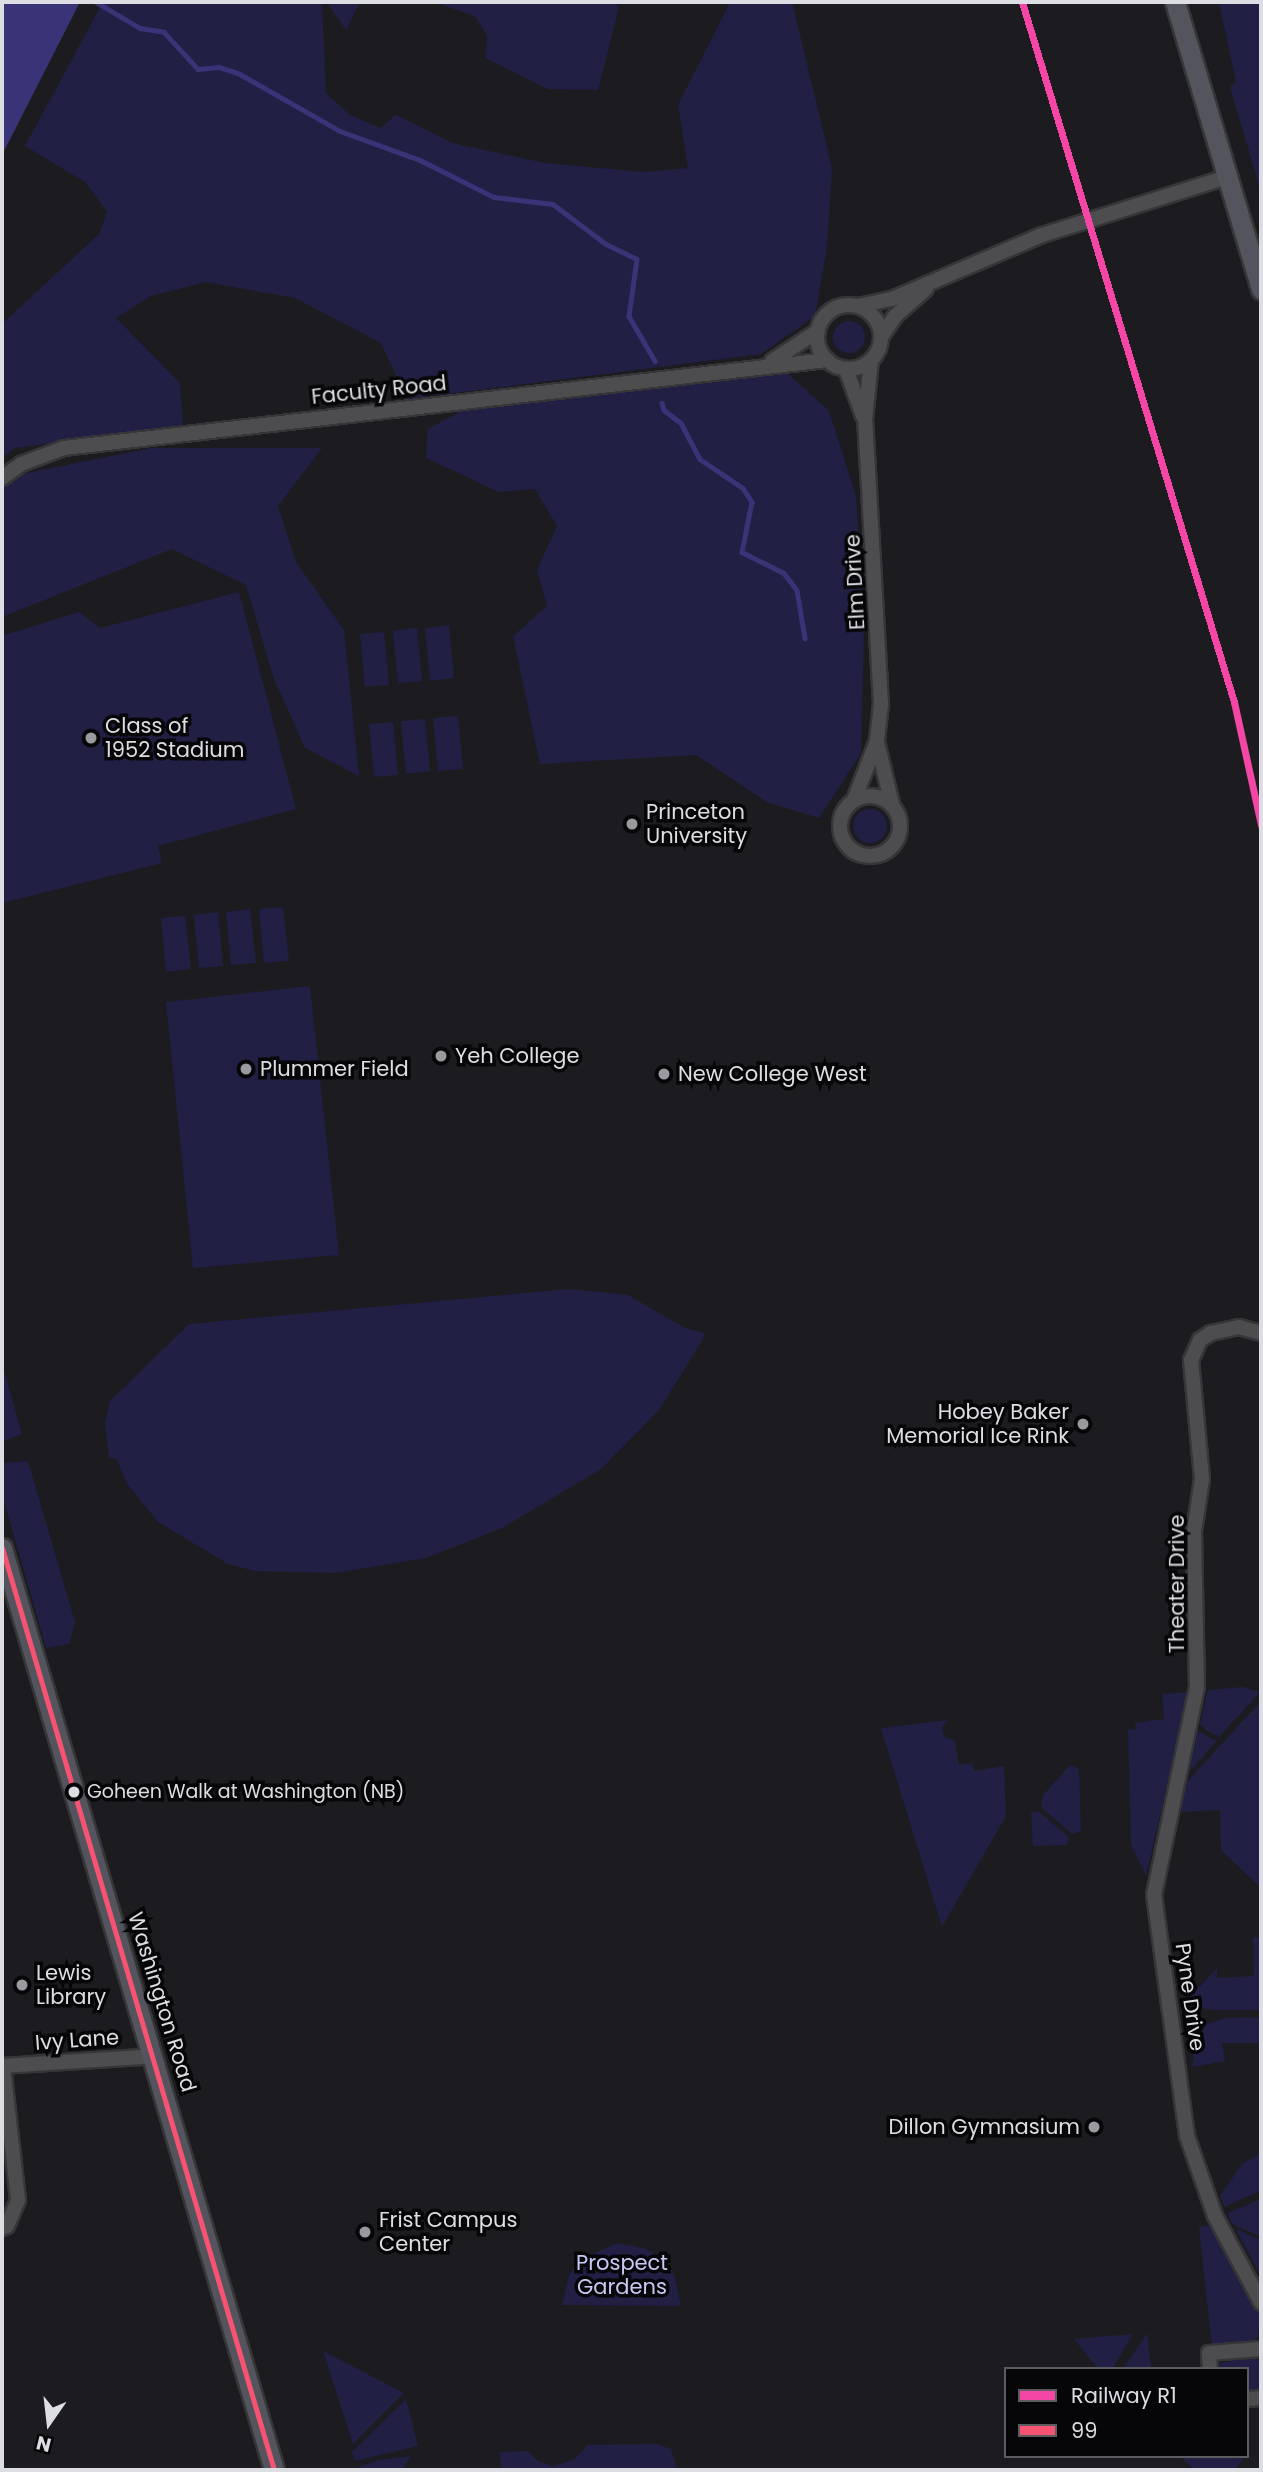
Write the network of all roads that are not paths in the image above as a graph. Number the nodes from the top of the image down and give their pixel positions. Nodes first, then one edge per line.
1 (1175, 2) edge
2 (1227, 177) junction
3 (937, 279) junction
4 (1261, 289) edge
5 (858, 306) junction
6 (818, 331) junction
7 (881, 337) junction
8 (827, 360) junction
9 (871, 361) junction
10 (768, 364) junction
11 (846, 369) junction
12 (865, 420) junction
13 (2, 478) edge
14 (877, 741) junction
15 (854, 800) junction
16 (892, 805) junction
17 (1261, 1332) edge
18 (2, 1548) edge
19 (1197, 1687) joint
20 (155, 2056) junction
21 (2, 2066) edge
22 (2, 2228) edge
23 (1261, 2302) edge
24 (1261, 2349) edge
25 (1210, 2367) edge
26 (274, 2470) edge

1 - 2 main road
2 - 3 street
2 - 4 main road
3 - 5 street
3 - 7 street
5 - 6 street
5 - 7 street
6 - 8 street
6 - 10 street, Faculty Road
7 - 9 street
8 - 10 street, Faculty Road
8 - 11 street
9 - 11 street
9 - 12 street, Elm Drive
10 - 13 street, Faculty Road
11 - 12 street, Elm Drive
12 - 14 street, Elm Drive
14 - 15 street, Elm Drive
14 - 16 street, Elm Drive
15 - 16 street
15 - 16 street
17 - 19 street, Theater Drive
18 - 20 main road, Washington Road
19 - 23 street, Pyne Drive
20 - 21 street, Ivy Lane
20 - 26 main road, Washington Road
21 - 22 street
24 - 25 street

